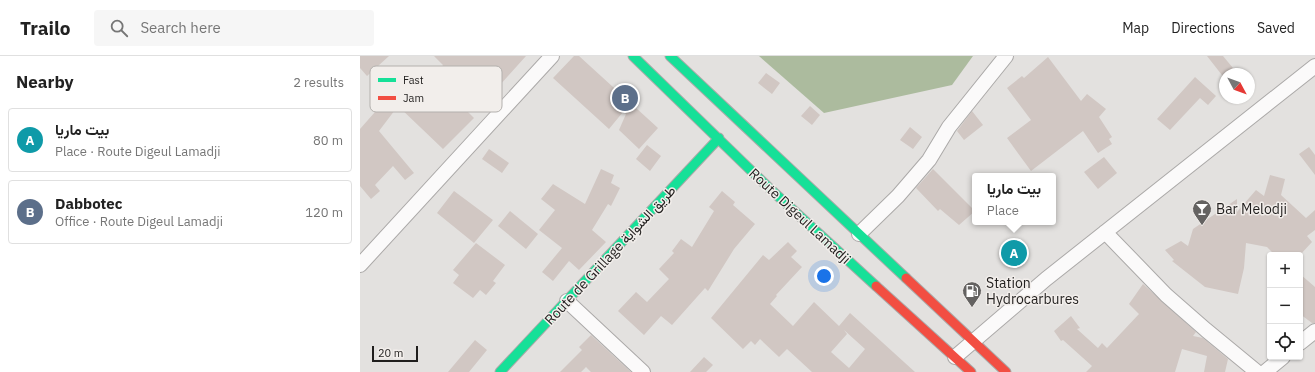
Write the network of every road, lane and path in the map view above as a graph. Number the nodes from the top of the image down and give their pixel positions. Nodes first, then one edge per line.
1 (552, 56) edge
2 (632, 56) edge
3 (670, 56) edge
4 (1006, 56) edge
5 (1315, 66) edge
6 (502, 110) edge
7 (500, 112) edge
8 (719, 138) junction
9 (1105, 232) junction
10 (859, 234) junction
11 (360, 264) edge
12 (567, 301) junction
13 (1315, 331) edge
14 (973, 340) junction
15 (1303, 341) edge
16 (955, 357) junction
17 (1279, 360) edge
18 (500, 372) edge
19 (643, 372) edge
20 (971, 372) edge
21 (1006, 372) edge
22 (1257, 372) edge
23 (1265, 372) edge

1 - 6 street
2 - 8 main road, Route Digeul Lamadji
3 - 10 main road
4 - 10 street
5 - 9 street
7 - 11 street
8 - 12 main road, Route de Grillage طريق الشواية
8 - 16 main road, Route Digeul Lamadji
9 - 14 street
9 - 22 street
10 - 14 main road
12 - 18 main road, Route de Grillage طريق الشواية
12 - 19 street
13 - 15 street
14 - 16 street
14 - 21 main road
16 - 20 main road, Route Digeul Lamadji
17 - 23 street

